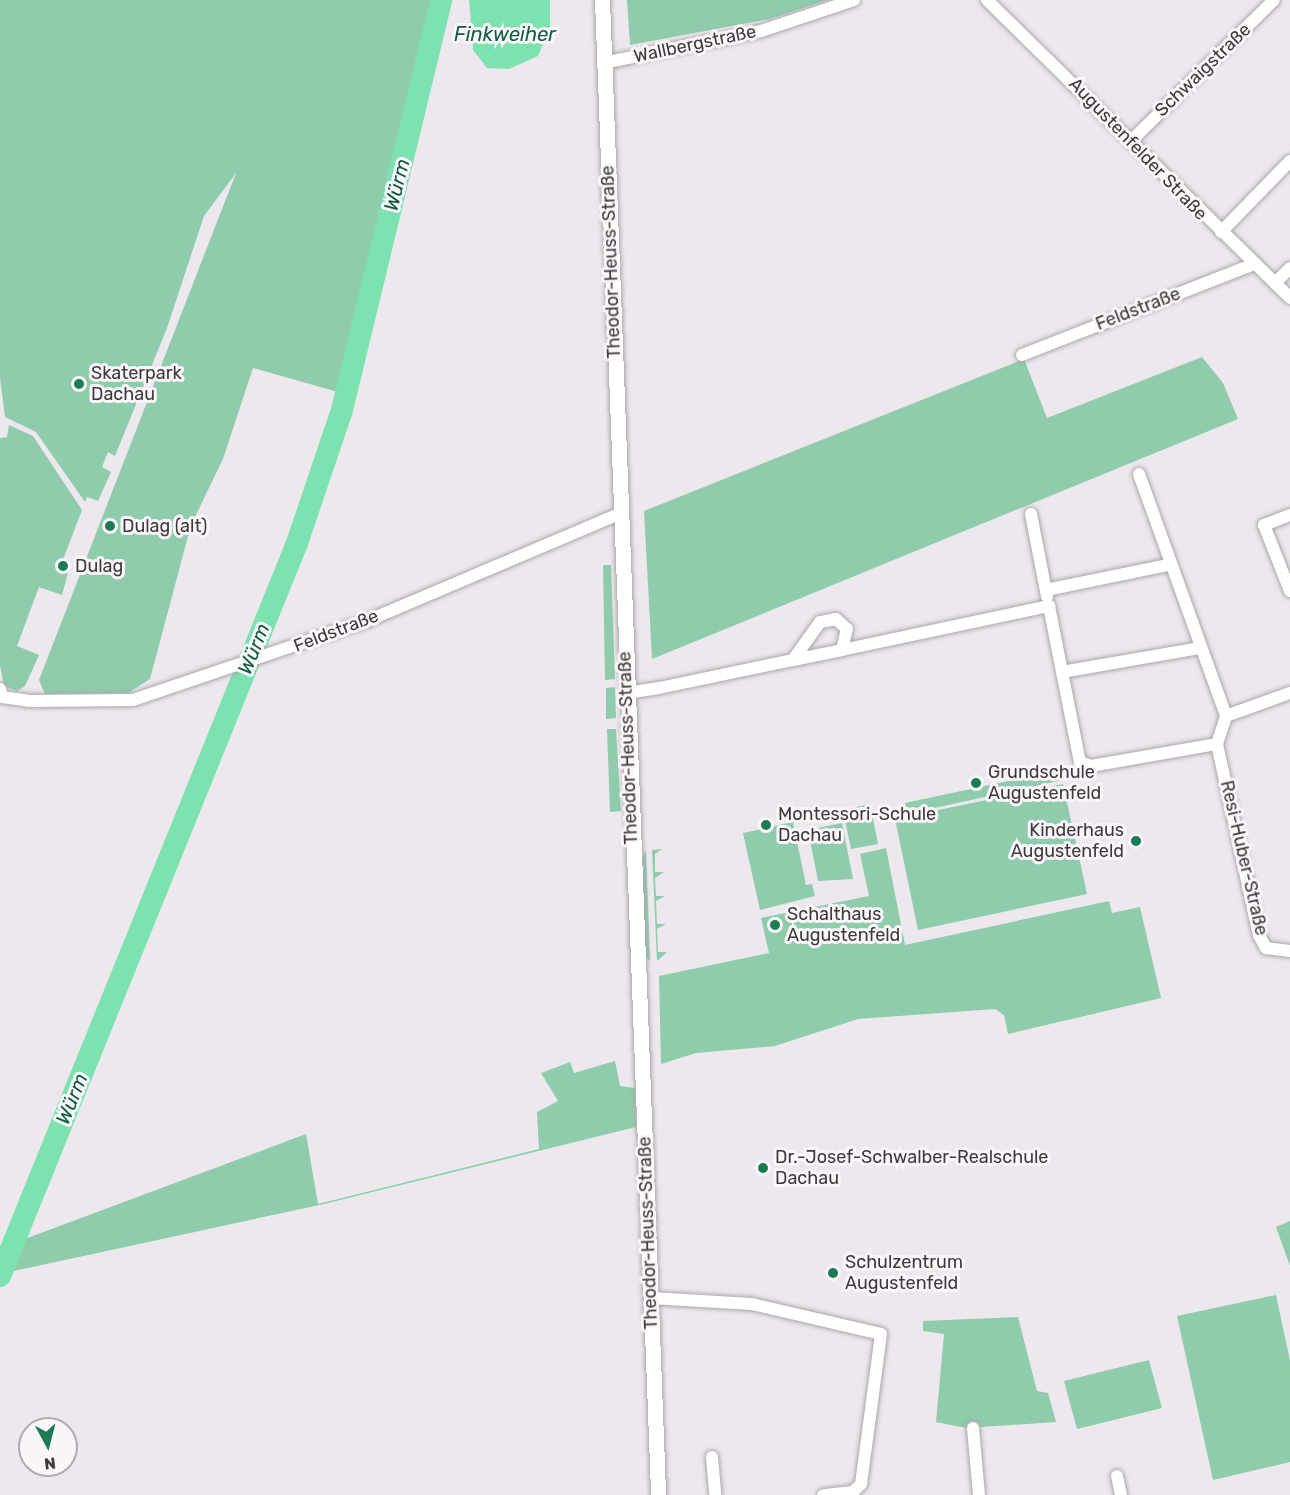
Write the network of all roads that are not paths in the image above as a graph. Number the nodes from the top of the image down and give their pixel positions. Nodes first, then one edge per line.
1 (602, 0) edge
2 (854, 0) edge
3 (987, 0) edge
4 (1274, 0) edge
5 (603, 63) junction
6 (1132, 140) junction
7 (1290, 160) edge
8 (1221, 232) junction
9 (1254, 264) junction
10 (1290, 268) edge
11 (1275, 283) junction
12 (1290, 298) edge
13 (1022, 355) dead end
14 (1139, 474) dead end
15 (621, 513) junction
16 (1031, 514) dead end
17 (1290, 515) edge
18 (1168, 565) junction
19 (1046, 590) junction
20 (1290, 591) edge
21 (1049, 606) junction
22 (1199, 648) junction
23 (842, 650) junction
24 (793, 660) junction
25 (1062, 672) junction
26 (1, 693) edge
27 (627, 693) junction
28 (1290, 693) edge
29 (1226, 716) junction
30 (1217, 744) junction
31 (1290, 951) edge
32 (651, 1298) junction
33 (974, 1428) dead end
34 (712, 1457) dead end
35 (1117, 1476) dead end
36 (658, 1495) edge
37 (715, 1495) edge
38 (823, 1495) edge
39 (830, 1495) edge
40 (979, 1495) edge
41 (1121, 1495) edge

1 - 5 street, Theodor-Heuss-Straße
2 - 5 street, Wallbergstraße
3 - 6 street, Augustenfelder Straße
4 - 6 street, Schwaigstraße
5 - 15 street, Theodor-Heuss-Straße
6 - 8 street, Augustenfelder Straße
7 - 8 street
8 - 9 street, Augustenfelder Straße
9 - 11 street, Augustenfelder Straße
9 - 13 street, Feldstraße
10 - 11 street
11 - 12 street, Augustenfelder Straße
14 - 18 street
15 - 26 street, Feldstraße
15 - 27 street, Theodor-Heuss-Straße
16 - 19 street
17 - 20 street
18 - 19 street
18 - 22 street
19 - 21 street
21 - 23 street
21 - 25 street
22 - 25 street
22 - 29 street
23 - 24 street
23 - 24 street
24 - 27 street
25 - 30 street
27 - 32 street, Theodor-Heuss-Straße
28 - 29 street
29 - 30 street
30 - 31 street, Resi-Huber-Straße
32 - 36 street, Theodor-Heuss-Straße
32 - 39 street
33 - 40 street
34 - 37 street
35 - 41 street
38 - 39 street

